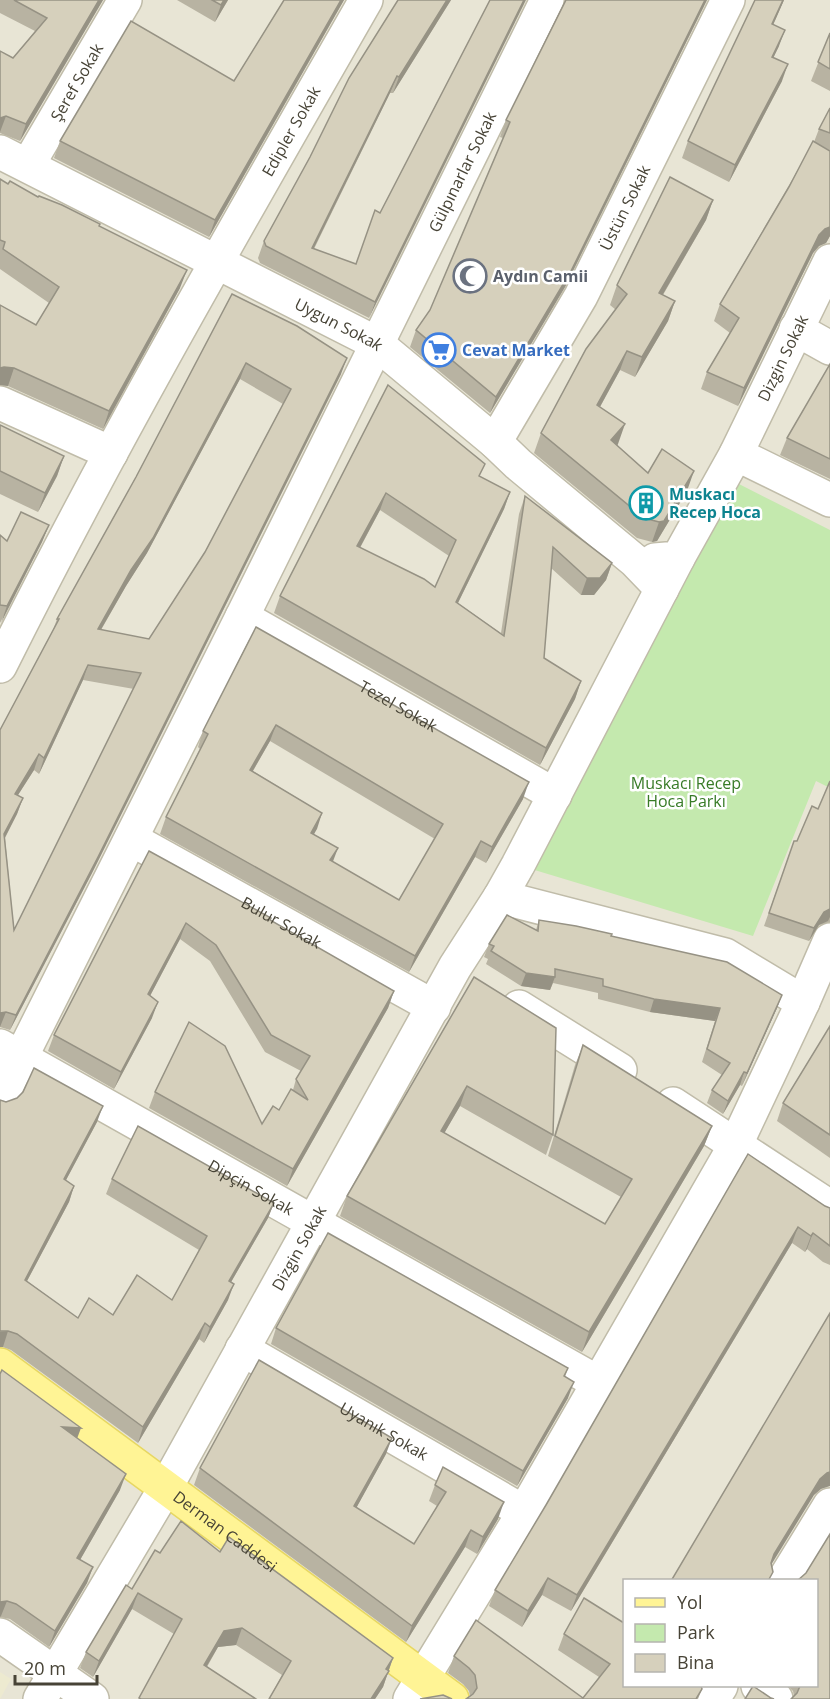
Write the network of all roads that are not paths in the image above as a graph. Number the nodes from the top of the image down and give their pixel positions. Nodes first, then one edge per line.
1 (125, 0) edge
2 (366, 0) edge
3 (547, 0) edge
4 (728, 0) edge
5 (14, 158) edge
6 (830, 261) edge
7 (216, 262) junction
8 (796, 329) junction
9 (376, 343) junction
10 (830, 348) edge
11 (0, 404) edge
12 (495, 442) junction
13 (111, 453) junction
14 (736, 454) junction
15 (830, 500) edge
16 (678, 558) junction
17 (635, 561) junction
18 (662, 589) junction
19 (242, 617) junction
20 (4, 648) edge
21 (555, 795) junction
22 (131, 839) junction
23 (500, 897) junction
24 (826, 961) edge
25 (475, 980) junction
26 (803, 1002) junction
27 (434, 1008) junction
28 (10, 1051) edge
29 (0, 1099) edge
30 (736, 1144) junction
31 (830, 1207) edge
32 (314, 1221) junction
33 (242, 1349) junction
34 (0, 1365) edge
35 (597, 1382) junction
36 (165, 1487) junction
37 (830, 1505) edge
38 (524, 1512) junction
39 (785, 1579) edge
40 (0, 1635) edge
41 (48, 1686) edge
42 (759, 1687) edge
43 (416, 1688) edge
44 (92, 1699) edge
45 (452, 1699) edge
46 (776, 1699) edge

1 - 5 street, Şeref Sokak
2 - 7 street, Edipler Sokak
3 - 9 street, Gülpınarlar Sokak
4 - 12 street, Üstün Sokak
5 - 7 street, Uygun Sokak
6 - 8 street, Dizgin Sokak
7 - 9 street, Uygun Sokak
7 - 13 street, Edipler Sokak
8 - 10 street
8 - 14 street, Dizgin Sokak
9 - 12 street, Uygun Sokak
9 - 19 street, Gülpınarlar Sokak
11 - 13 street
12 - 17 street, Uygun Sokak
13 - 20 street, Edipler Sokak
14 - 15 street
14 - 16 street, Dizgin Sokak
16 - 17 street
16 - 18 street, Dizgin Sokak
17 - 18 street, Uygun Sokak
18 - 21 street, Dizgin Sokak
19 - 21 street, Tezel Sokak
19 - 22 street, Gülpınarlar Sokak
21 - 23 street, Dizgin Sokak
22 - 27 street, Bulur Sokak
22 - 28 street, Gülpınarlar Sokak
23 - 25 street, Dizgin Sokak
23 - 26 street
24 - 26 street
25 - 27 street, Dizgin Sokak
25 - 30 street
26 - 30 street
27 - 32 street, Dizgin Sokak
28 - 29 street, Gülpınarlar Sokak
28 - 32 street, Dipçin Sokak
30 - 31 street
30 - 35 street
32 - 33 street, Dizgin Sokak
32 - 35 street, Dipçin Sokak
33 - 36 street, Dizgin Sokak
33 - 38 street, Uyanık Sokak
34 - 36 main road, Derman Caddesi
35 - 38 street
36 - 41 street, Dizgin Sokak
36 - 43 main road, Derman Caddesi
37 - 39 street
38 - 43 street
40 - 41 street
41 - 44 street
42 - 46 street
43 - 45 main road, Derman Caddesi

